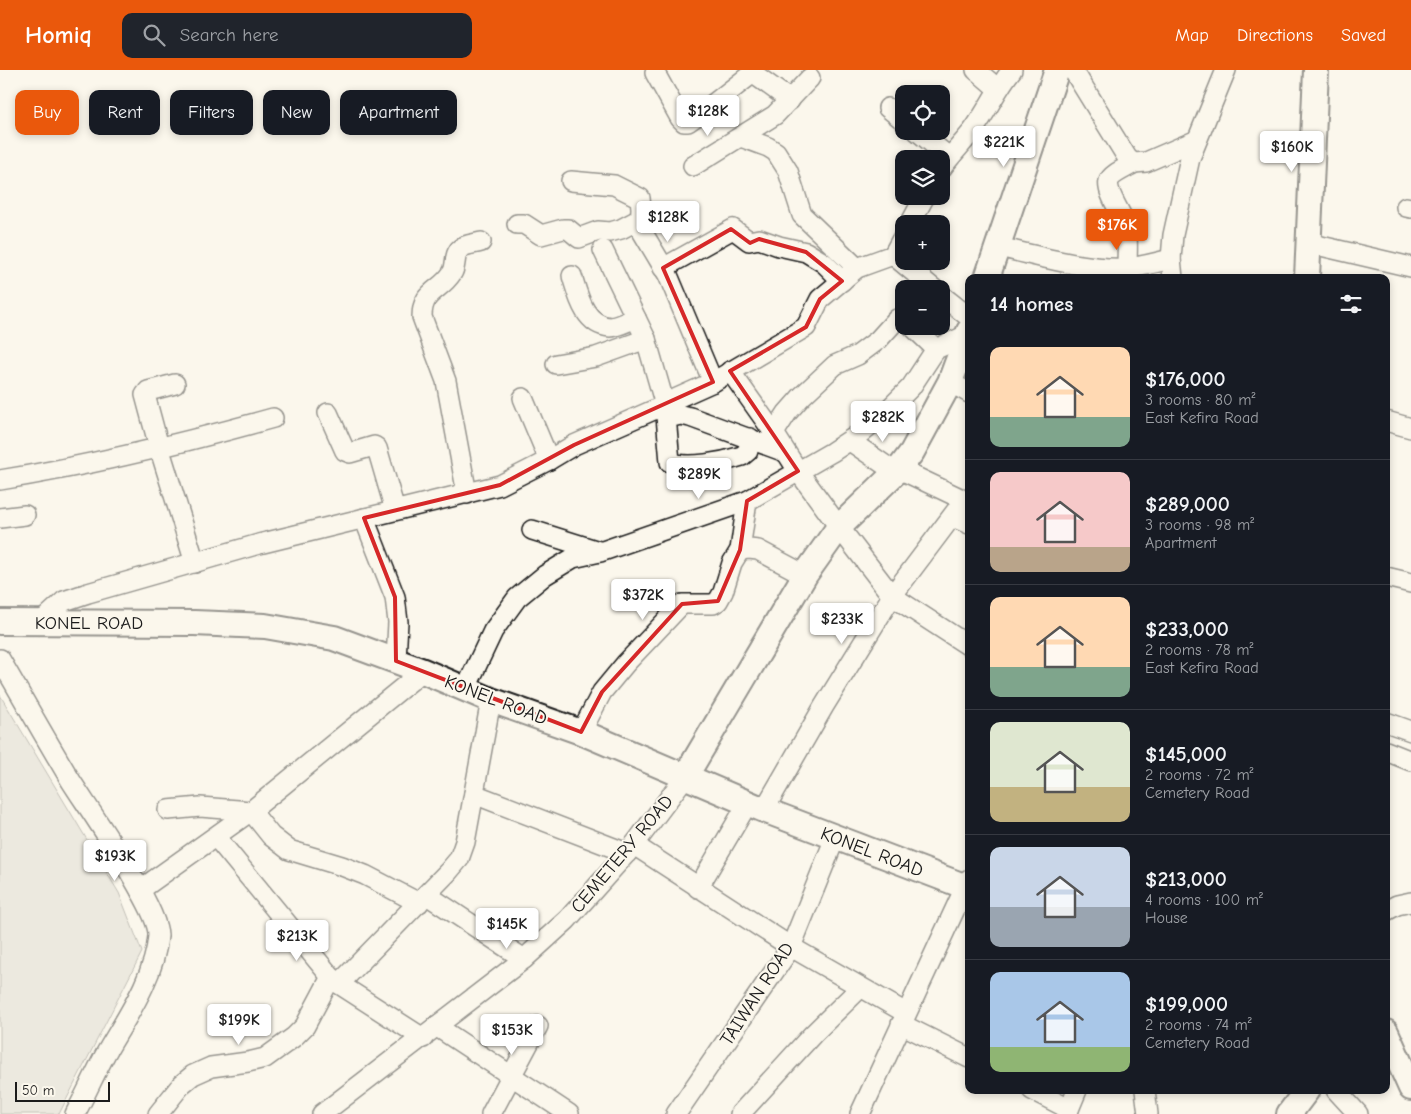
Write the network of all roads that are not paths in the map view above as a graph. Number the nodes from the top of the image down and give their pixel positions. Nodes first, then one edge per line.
1 (976, 70) edge
2 (1012, 70) edge
3 (1057, 70) edge
4 (1073, 70) edge
5 (1226, 70) edge
6 (1316, 70) edge
7 (654, 73) dead end
8 (810, 78) dead end
9 (998, 89) junction
10 (790, 100) junction
11 (888, 108) dead end
12 (895, 114) edge
13 (741, 137) junction
14 (925, 140) edge
15 (1197, 140) junction
16 (934, 150) edge
17 (950, 157) edge
18 (1134, 163) junction
19 (694, 166) dead end
20 (571, 181) dead end
21 (640, 218) junction
22 (517, 224) dead end
23 (480, 242) dead end
24 (1308, 243) junction
25 (998, 247) junction
26 (603, 250) dead end
27 (895, 251) edge
28 (893, 254) junction
29 (1171, 259) junction
30 (1411, 267) edge
31 (663, 268) junction
32 (856, 268) junction
33 (1127, 268) junction
34 (1062, 270) edge
35 (988, 274) edge
36 (1173, 274) edge
37 (1307, 274) edge
38 (572, 276) dead end
39 (842, 280) junction
40 (923, 280) edge
41 (950, 306) edge
42 (636, 318) junction
43 (895, 321) edge
44 (965, 324) edge
45 (965, 330) edge
46 (921, 335) edge
47 (646, 339) junction
48 (965, 348) edge
49 (936, 349) junction
50 (556, 364) dead end
51 (730, 371) junction
52 (713, 382) junction
53 (175, 384) dead end
54 (959, 388) edge
55 (523, 398) dead end
56 (666, 412) junction
57 (328, 413) dead end
58 (273, 418) dead end
59 (1390, 422) edge
60 (1411, 428) edge
61 (774, 433) junction
62 (750, 438) junction
63 (850, 441) junction
64 (159, 447) junction
65 (785, 452) junction
66 (549, 460) junction
67 (897, 470) junction
68 (798, 471) junction
69 (0, 480) edge
70 (467, 494) junction
71 (747, 501) junction
72 (395, 510) junction
73 (25, 515) dead end
74 (0, 518) edge
75 (364, 518) junction
76 (961, 521) edge
77 (839, 527) junction
78 (532, 530) dead end
79 (740, 550) junction
80 (600, 552) junction
81 (195, 563) junction
82 (805, 575) junction
83 (1390, 578) edge
84 (1411, 583) edge
85 (892, 596) junction
86 (0, 620) edge
87 (40, 623) junction
88 (965, 643) edge
89 (0, 660) edge
90 (396, 661) junction
91 (423, 671) junction
92 (466, 688) junction
93 (491, 700) junction
94 (1390, 723) edge
95 (1411, 731) edge
96 (581, 732) junction
97 (1390, 752) edge
98 (1411, 760) edge
99 (685, 777) junction
100 (474, 794) junction
101 (756, 807) junction
102 (168, 810) dead end
103 (251, 811) junction
104 (216, 837) junction
105 (835, 838) junction
106 (631, 849) junction
107 (965, 884) edge
108 (698, 888) junction
109 (140, 890) junction
110 (965, 891) edge
111 (423, 899) junction
112 (1411, 902) edge
113 (1390, 909) edge
114 (791, 947) junction
115 (524, 959) junction
116 (335, 981) junction
117 (860, 988) junction
118 (904, 1018) junction
119 (538, 1026) dead end
120 (429, 1032) junction
121 (1390, 1041) edge
122 (965, 1055) edge
123 (510, 1076) junction
124 (1411, 1088) edge
125 (1039, 1094) edge
126 (1075, 1094) edge
127 (1146, 1094) edge
128 (1304, 1094) edge
129 (1340, 1094) edge
130 (1068, 1112) edge
131 (75, 1114) edge
132 (158, 1114) edge
133 (322, 1114) edge
134 (491, 1114) edge
135 (569, 1114) edge
136 (676, 1114) edge
137 (740, 1114) edge
138 (860, 1114) edge
139 (1148, 1114) edge
140 (1289, 1114) edge
141 (1358, 1114) edge

1 - 9 street
2 - 9 street
3 - 25 main road
4 - 18 street
5 - 15 street
6 - 24 main road
7 - 10 street
8 - 10 street
9 - 17 street
10 - 13 street
11 - 12 street
13 - 19 street
13 - 32 street
14 - 16 street
15 - 18 street
15 - 29 street
18 - 33 street
20 - 21 street
21 - 22 street
21 - 31 street
23 - 70 street
24 - 30 street
24 - 37 main road
25 - 34 street
25 - 35 main road
26 - 42 street
27 - 28 street
28 - 32 street
28 - 40 street
29 - 33 street
29 - 36 street
31 - 39 street
31 - 52 street
32 - 39 street
33 - 34 street
38 - 42 street
39 - 51 street
41 - 44 street
42 - 47 street
43 - 61 street
45 - 49 street
46 - 49 street
47 - 50 street
47 - 56 street
48 - 54 main road
49 - 63 street
51 - 52 street
51 - 61 street
52 - 56 street
53 - 64 street
54 - 67 main road
55 - 66 street
56 - 62 street
56 - 62 street
56 - 66 street
57 - 72 street
58 - 64 street
59 - 60 street
61 - 65 street
62 - 65 street
63 - 67 street
63 - 68 street
64 - 69 street
64 - 81 street
65 - 68 street
66 - 70 street
67 - 76 street
67 - 77 main road
68 - 71 street
68 - 77 street
70 - 72 street
71 - 79 street
71 - 80 street
72 - 75 street
73 - 74 street
75 - 81 street
75 - 90 street
76 - 85 street
77 - 82 main road
77 - 85 street
78 - 80 street
79 - 82 street
79 - 96 street
80 - 92 street
81 - 87 street
82 - 99 main road
83 - 84 street
85 - 88 street
85 - 101 street
86 - 87 main road, KONEL ROAD
87 - 90 main road, KONEL ROAD
89 - 109 street
90 - 91 main road, KONEL ROAD
91 - 92 main road, KONEL ROAD
91 - 103 street
92 - 93 main road, KONEL ROAD
93 - 96 main road, KONEL ROAD
93 - 100 street
94 - 95 street
96 - 99 main road, KONEL ROAD
97 - 98 street
99 - 101 main road, KONEL ROAD
99 - 106 street, CEMETERY ROAD
100 - 106 street
100 - 111 street
101 - 105 main road, KONEL ROAD
101 - 108 street
102 - 103 street
103 - 104 street
103 - 111 street
104 - 109 street
104 - 116 street
105 - 107 main road, KONEL ROAD
105 - 114 street, TAIWAN ROAD
106 - 108 street
106 - 115 street, CEMETERY ROAD
108 - 114 street
109 - 131 street
110 - 118 street
111 - 115 street
111 - 116 street
112 - 113 street
114 - 117 street
114 - 136 street, TAIWAN ROAD
115 - 120 street, CEMETERY ROAD
116 - 120 street
116 - 132 street
117 - 118 street
117 - 137 street
118 - 122 street
118 - 138 street
119 - 123 street
120 - 123 street
120 - 133 street, CEMETERY ROAD
121 - 124 main road
123 - 134 street
123 - 135 street
125 - 130 street
126 - 130 street
127 - 139 street
128 - 140 main road
129 - 141 street

